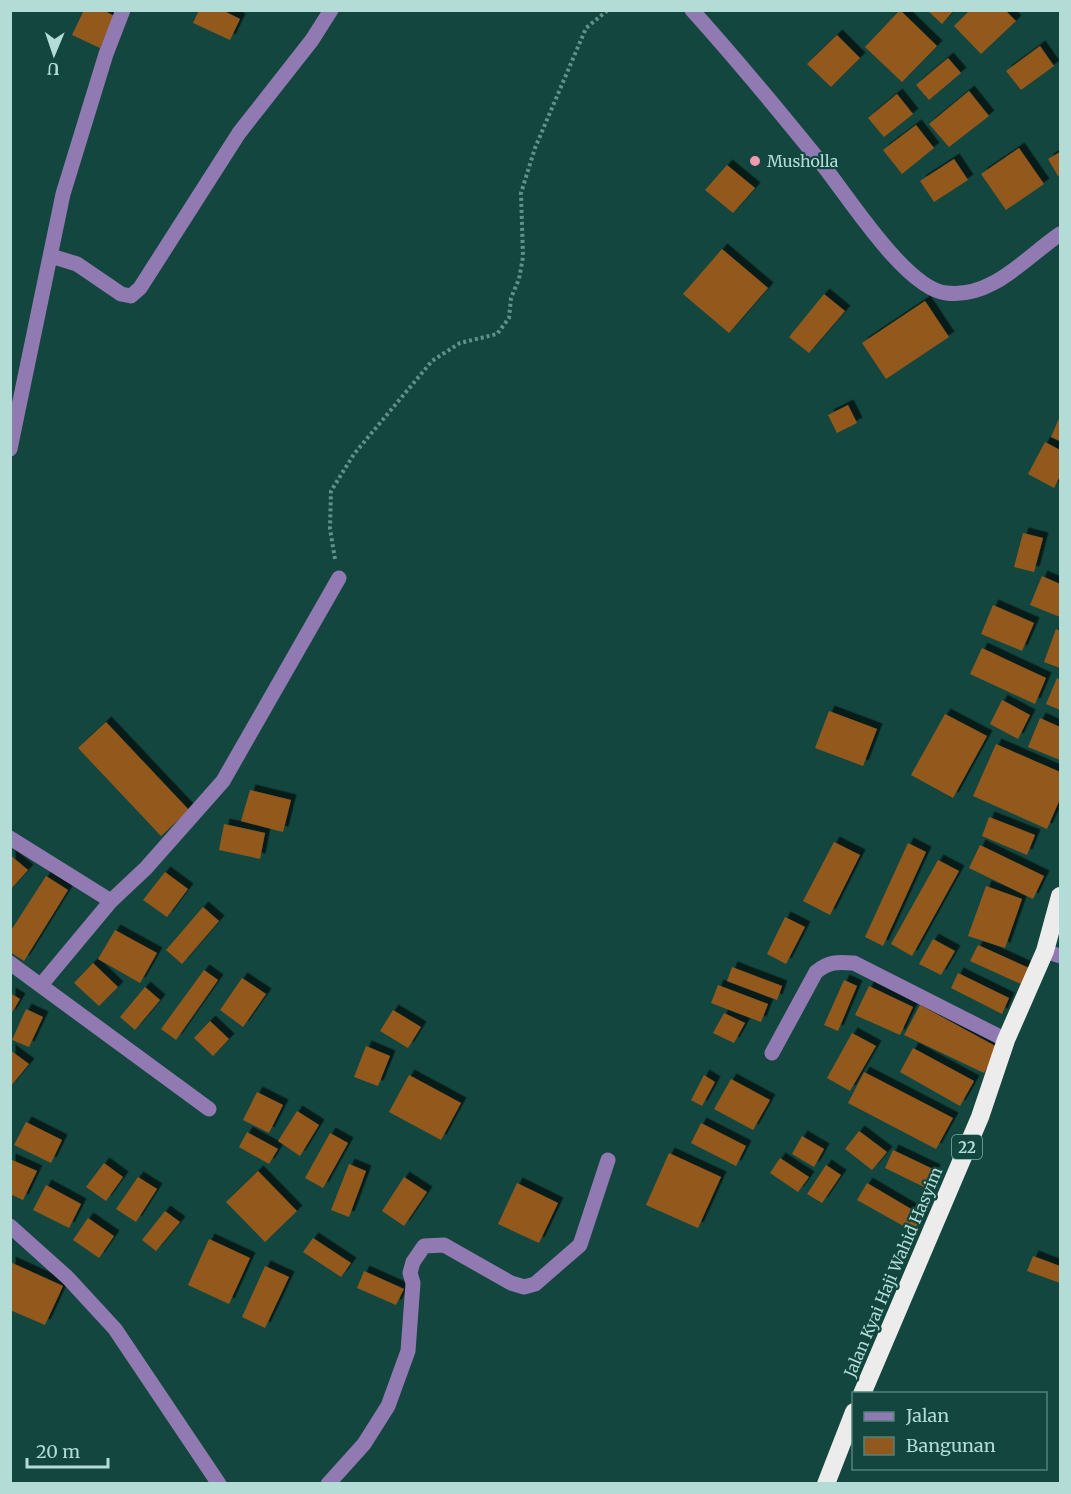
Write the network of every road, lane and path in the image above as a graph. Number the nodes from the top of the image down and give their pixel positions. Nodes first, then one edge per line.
1 (123, 10) edge
2 (331, 10) edge
3 (608, 10) edge
4 (692, 10) edge
5 (1060, 234) edge
6 (51, 256) junction
7 (13, 429) edge
8 (10, 449) edge
9 (339, 578) joint
10 (10, 838) edge
11 (1060, 896) edge
12 (111, 901) junction
13 (1053, 954) edge
14 (10, 963) edge
15 (40, 985) junction
16 (1006, 1040) junction
17 (772, 1053) dead end
18 (208, 1109) dead end
19 (608, 1160) dead end
20 (10, 1226) edge
21 (863, 1392) edge
22 (852, 1417) edge
23 (219, 1484) edge
24 (328, 1484) edge
25 (826, 1484) edge

1 - 6 street
2 - 6 street
3 - 9 path
4 - 5 street
6 - 7 street
7 - 8 street
9 - 12 street
10 - 12 street
11 - 13 highway, Jalan Kyai Haji Wahid Hasyim / 22
12 - 15 street
13 - 16 highway, Jalan Kyai Haji Wahid Hasyim / 22
14 - 15 street
15 - 18 street
16 - 17 street
16 - 21 highway, Jalan Kyai Haji Wahid Hasyim / 22
19 - 24 street
20 - 23 street
22 - 25 highway

